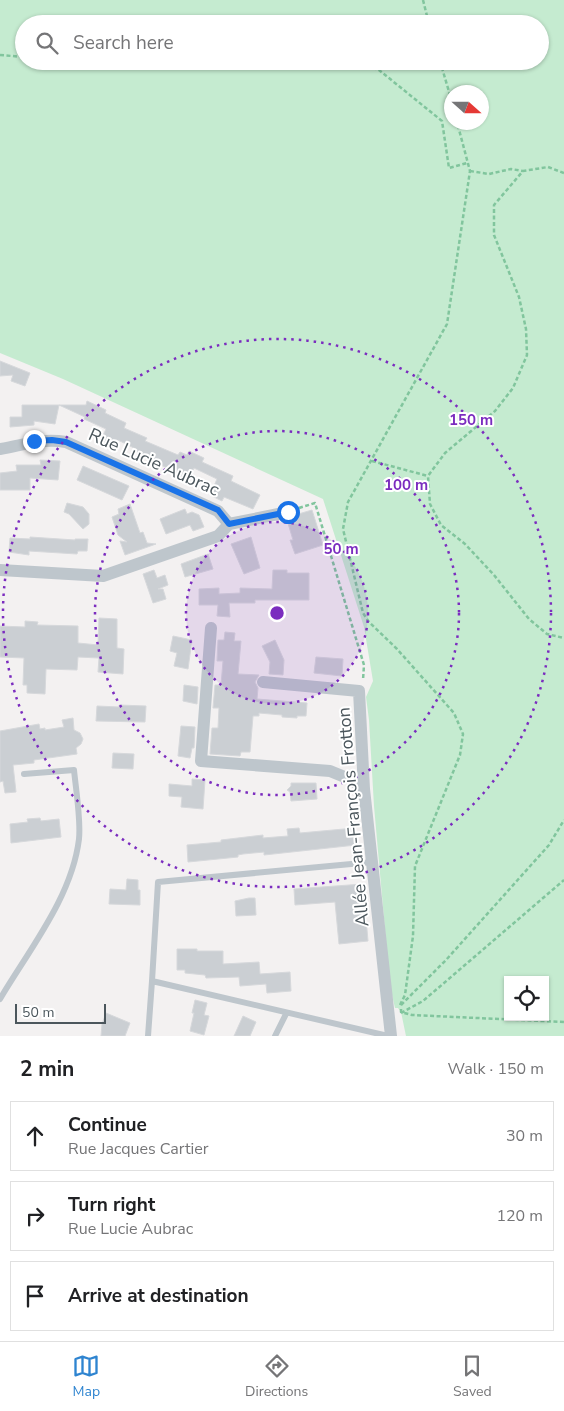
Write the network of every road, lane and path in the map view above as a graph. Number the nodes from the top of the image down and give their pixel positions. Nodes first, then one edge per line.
1 (423, 0) edge
2 (427, 15) edge
3 (0, 55) edge
4 (15, 56) edge
5 (379, 70) edge
6 (443, 70) edge
7 (447, 85) edge
8 (459, 130) edge
9 (467, 163) junction
10 (470, 172) junction
11 (523, 172) junction
12 (564, 173) edge
13 (0, 449) edge
14 (371, 461) junction
15 (428, 476) junction
16 (288, 512) joint
17 (229, 524) junction
18 (0, 570) edge
19 (211, 628) dead end
20 (564, 638) edge
21 (263, 682) dead end
22 (359, 691) junction
23 (24, 774) dead end
24 (364, 789) junction
25 (564, 820) edge
26 (373, 862) junction
27 (564, 880) edge
28 (152, 981) junction
29 (0, 999) edge
30 (400, 1006) junction
31 (401, 1012) junction
32 (286, 1014) junction
33 (564, 1022) edge
34 (390, 1032) edge
35 (148, 1036) edge
36 (275, 1036) edge

1 - 2 path
3 - 4 path
5 - 9 path
6 - 7 path
8 - 9 path
9 - 10 path
10 - 11 path
10 - 14 path
11 - 12 path
11 - 15 path
13 - 17 street, Rue Lucie Aubrac
14 - 15 path
14 - 30 path
15 - 20 path
16 - 17 street
16 - 22 path
17 - 18 street
19 - 24 street
21 - 22 street, Allée Jean-François Frotton
22 - 24 street, Allée Jean-François Frotton
23 - 29 lane
24 - 26 street, Allée Jean-François Frotton
25 - 30 path
26 - 28 lane
26 - 34 street, Allée Jean-François Frotton
27 - 31 path
28 - 32 lane
28 - 35 lane
30 - 31 path
31 - 33 path
31 - 34 path
32 - 34 lane
32 - 36 lane

